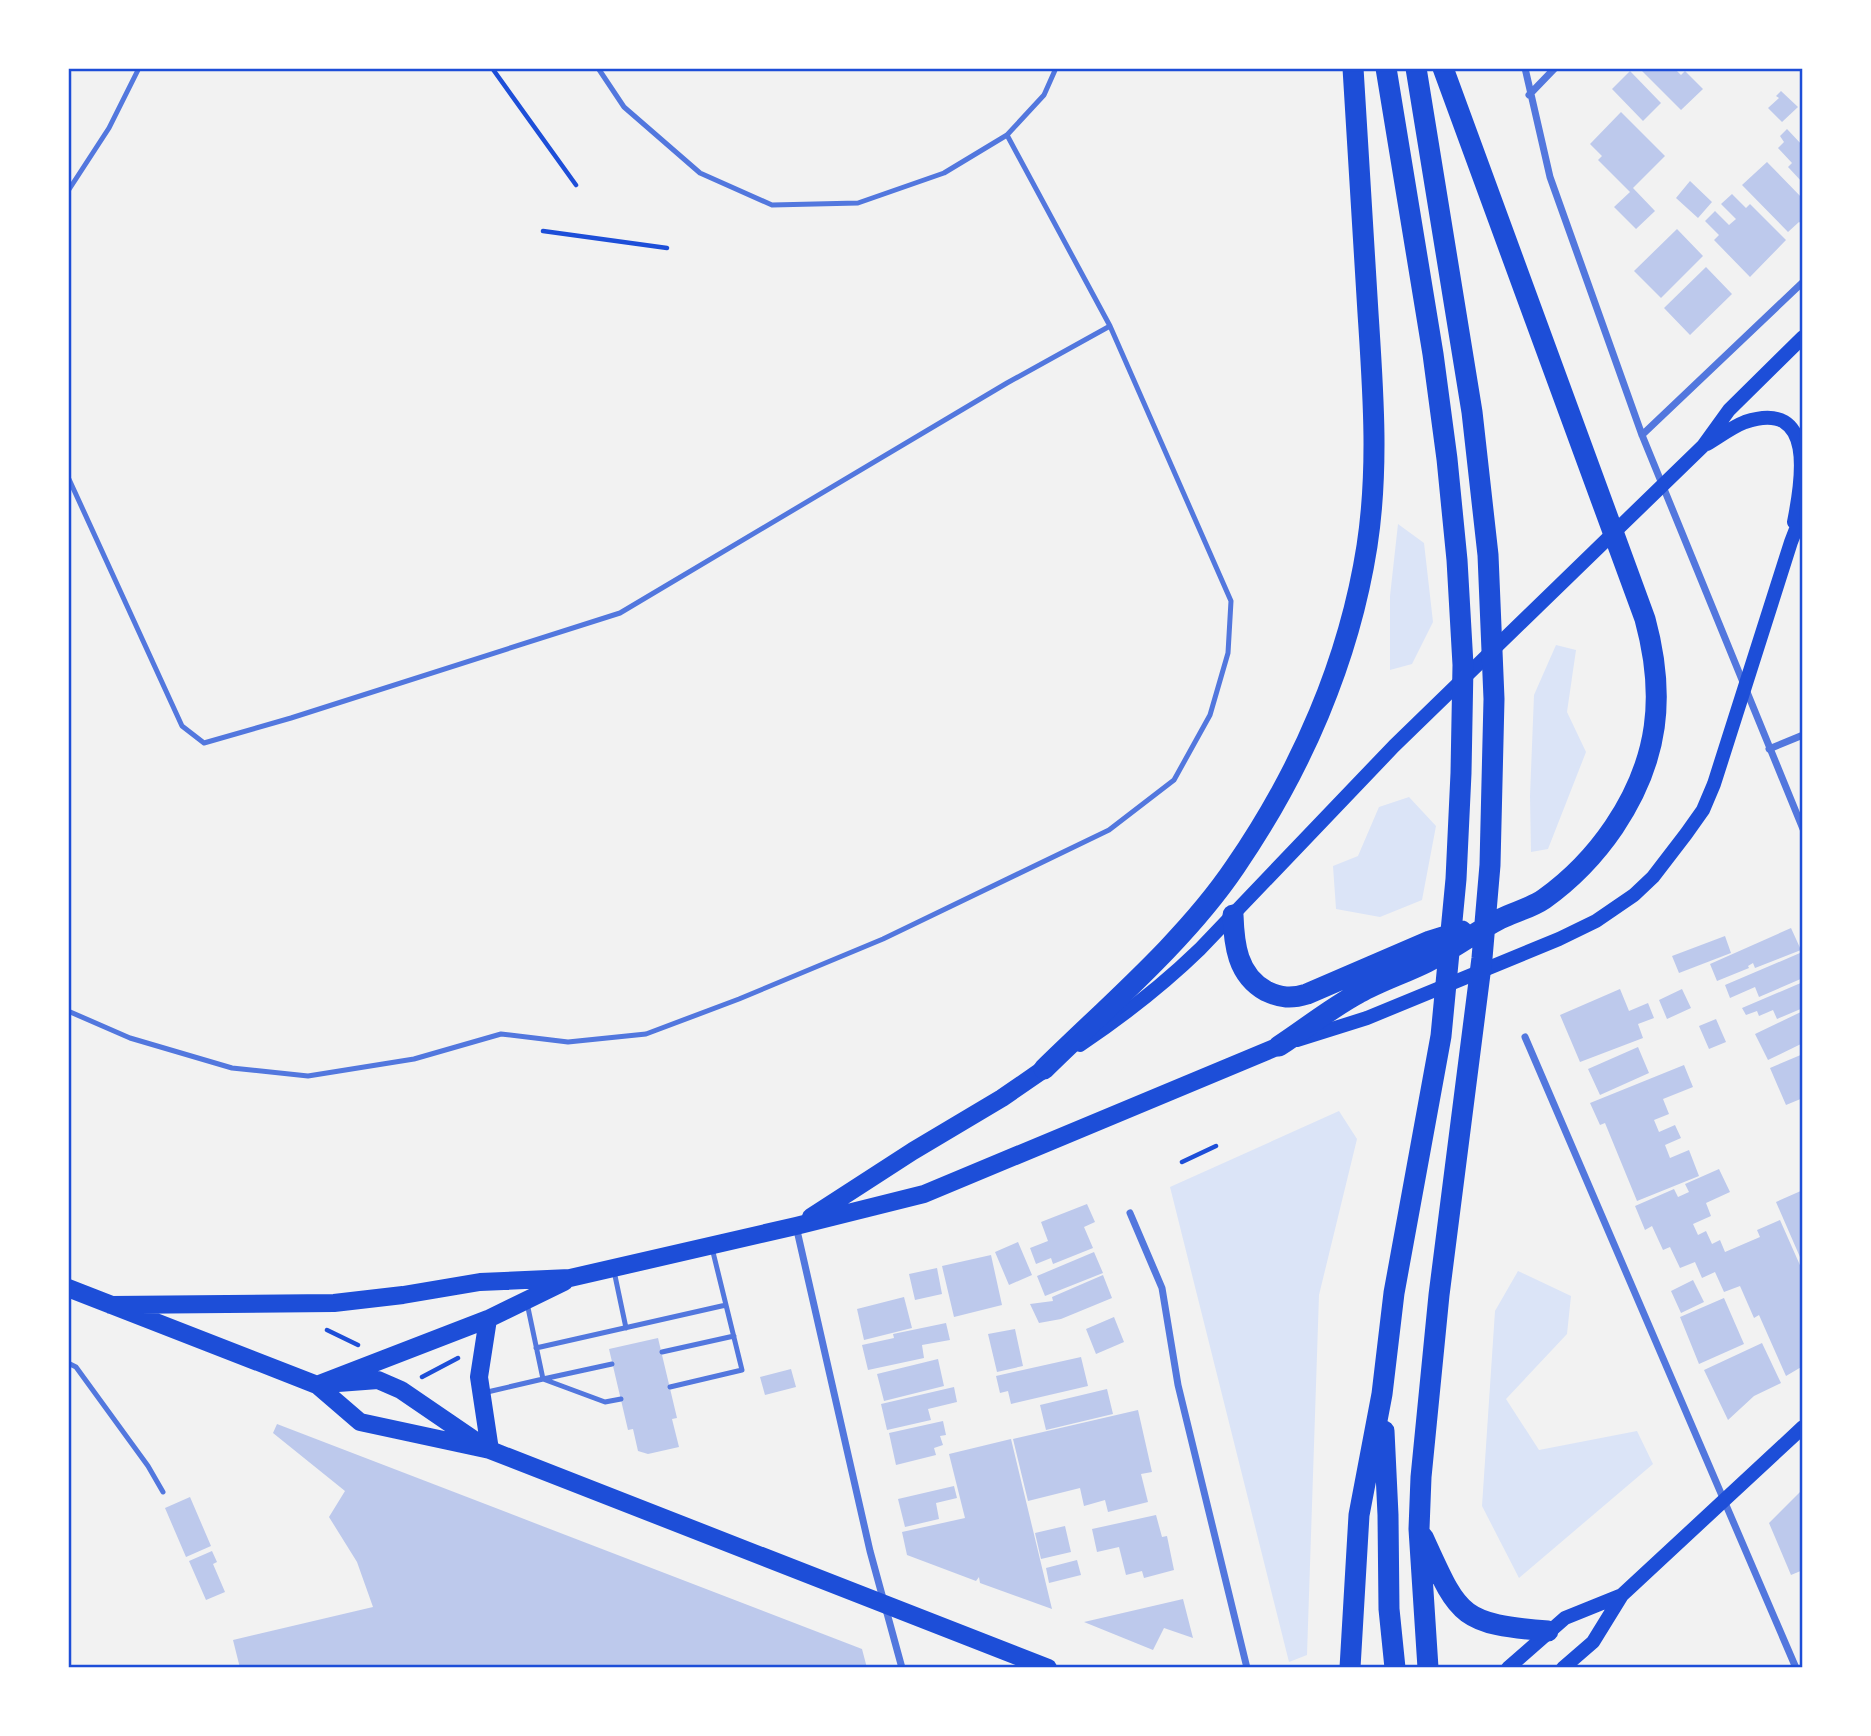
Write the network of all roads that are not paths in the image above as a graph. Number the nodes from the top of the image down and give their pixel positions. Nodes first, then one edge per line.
1 (139, 68) edge
2 (598, 68) edge
3 (1056, 68) edge
4 (1353, 68) edge
5 (1386, 68) edge
6 (1416, 68) edge
7 (1443, 68) edge
8 (1525, 68) edge
9 (1555, 68) edge
10 (1529, 94) junction
11 (1007, 135) junction
12 (68, 191) edge
13 (1803, 282) edge
14 (1110, 326) junction
15 (1803, 337) edge
16 (1642, 435) junction
17 (1699, 450) junction
18 (68, 477) edge
19 (1803, 511) edge
20 (1791, 542) junction
21 (1803, 735) edge
22 (1769, 749) junction
23 (1803, 829) edge
24 (1233, 915) junction
25 (1354, 984) junction
26 (68, 1011) edge
27 (1525, 1037) dead end
28 (1279, 1046) junction
29 (1044, 1069) junction
30 (1130, 1213) dead end
31 (796, 1226) junction
32 (712, 1246) junction
33 (613, 1268) junction
34 (570, 1279) junction
35 (68, 1288) edge
36 (526, 1300) junction
37 (111, 1305) junction
38 (726, 1305) junction
39 (488, 1319) junction
40 (626, 1328) junction
41 (734, 1336) junction
42 (536, 1348) junction
43 (662, 1352) dead end
44 (68, 1363) edge
45 (612, 1364) dead end
46 (543, 1379) junction
47 (317, 1385) junction
48 (670, 1387) dead end
49 (480, 1393) junction
50 (1382, 1394) junction
51 (621, 1399) dead end
52 (1803, 1427) edge
53 (489, 1450) junction
54 (163, 1492) dead end
55 (1725, 1501) junction
56 (1419, 1529) junction
57 (1622, 1595) junction
58 (885, 1605) junction
59 (1548, 1631) junction
60 (902, 1668) edge
61 (1048, 1668) edge
62 (1247, 1668) edge
63 (1350, 1668) edge
64 (1395, 1668) edge
65 (1427, 1668) edge
66 (1508, 1668) edge
67 (1563, 1668) edge
68 (1796, 1668) edge

1 - 12 lane
2 - 11 lane
3 - 11 lane
4 - 29 highway
5 - 50 highway
6 - 56 highway
7 - 25 highway
8 - 10 street
9 - 10 street
10 - 16 street
11 - 14 lane
13 - 16 street
14 - 18 lane
14 - 26 lane
15 - 17 main road
16 - 22 street
17 - 20 main road
17 - 24 main road
19 - 20 main road
20 - 28 main road
21 - 22 street
22 - 23 street
24 - 25 highway
24 - 29 main road
25 - 28 highway
27 - 55 street
28 - 31 main road
29 - 31 main road
30 - 62 street
31 - 32 main road
31 - 58 street
32 - 33 main road
32 - 38 lane
33 - 34 main road
33 - 40 lane
34 - 36 main road
34 - 37 main road
35 - 37 main road
36 - 39 main road
36 - 42 lane
37 - 47 main road
38 - 40 lane
38 - 41 lane
39 - 47 main road
39 - 49 main road
40 - 42 lane
41 - 43 lane
41 - 48 lane
42 - 46 lane
44 - 54 lane
45 - 46 lane
46 - 49 lane
46 - 51 lane
47 - 53 main road
47 - 53 main road
49 - 53 main road
50 - 63 highway
50 - 64 highway
52 - 55 main road
53 - 58 main road
55 - 57 main road
55 - 68 street
56 - 59 highway
56 - 65 highway
57 - 59 main road
57 - 67 main road
58 - 60 street
58 - 61 main road
59 - 66 main road

